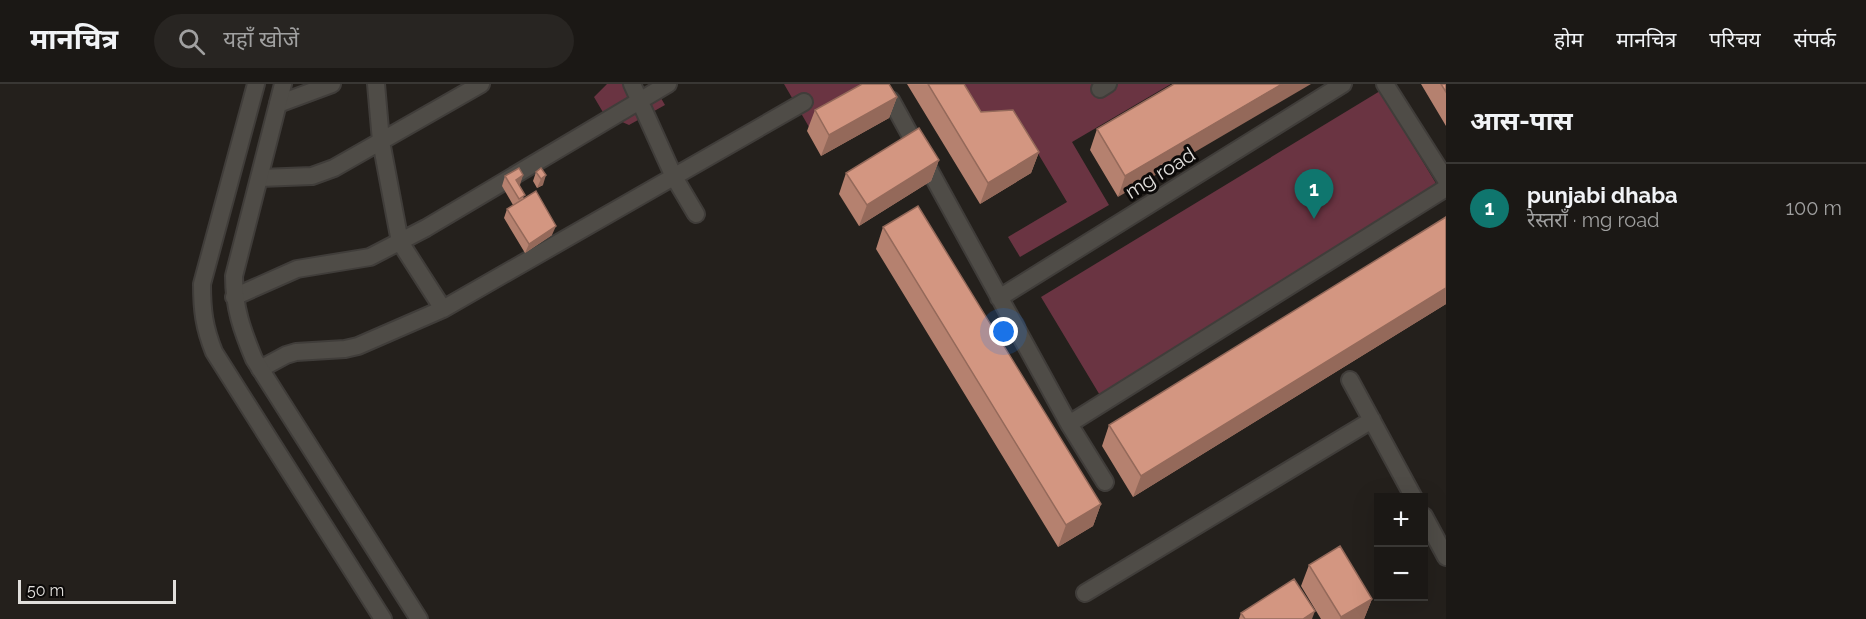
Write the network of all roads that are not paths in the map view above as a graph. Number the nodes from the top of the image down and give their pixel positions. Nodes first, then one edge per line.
1 (256, 84) edge
2 (283, 84) edge
3 (332, 84) edge
4 (376, 84) edge
5 (481, 84) edge
6 (632, 84) edge
7 (668, 84) edge
8 (1343, 84) edge
9 (1385, 84) edge
10 (640, 100) junction
11 (891, 100) edge
12 (804, 102) dead end
13 (278, 104) junction
14 (381, 141) junction
15 (675, 177) junction
16 (260, 178) junction
17 (1446, 180) edge
18 (1446, 188) edge
19 (696, 214) dead end
20 (399, 242) junction
21 (234, 297) junction
22 (999, 298) junction
23 (443, 309) junction
24 (260, 369) junction
25 (1350, 380) dead end
26 (1372, 420) junction
27 (1069, 424) junction
28 (1105, 482) dead end
29 (1411, 493) edge
30 (1428, 523) edge
31 (1446, 557) edge
32 (1085, 593) dead end
33 (383, 619) edge
34 (419, 619) edge

1 - 33 street
2 - 13 street
3 - 13 street
4 - 14 street
5 - 14 street
6 - 10 street
7 - 10 street
8 - 22 street, mg road
9 - 17 street
10 - 15 street
10 - 20 street
11 - 22 street
12 - 15 street
13 - 16 street
14 - 16 street
14 - 20 street
15 - 19 street
15 - 23 street
16 - 21 street
18 - 27 street
20 - 21 street
20 - 23 street
21 - 24 street
22 - 27 street
23 - 24 street
24 - 34 street
25 - 26 street
26 - 29 street
26 - 32 street
27 - 28 street
30 - 31 street

